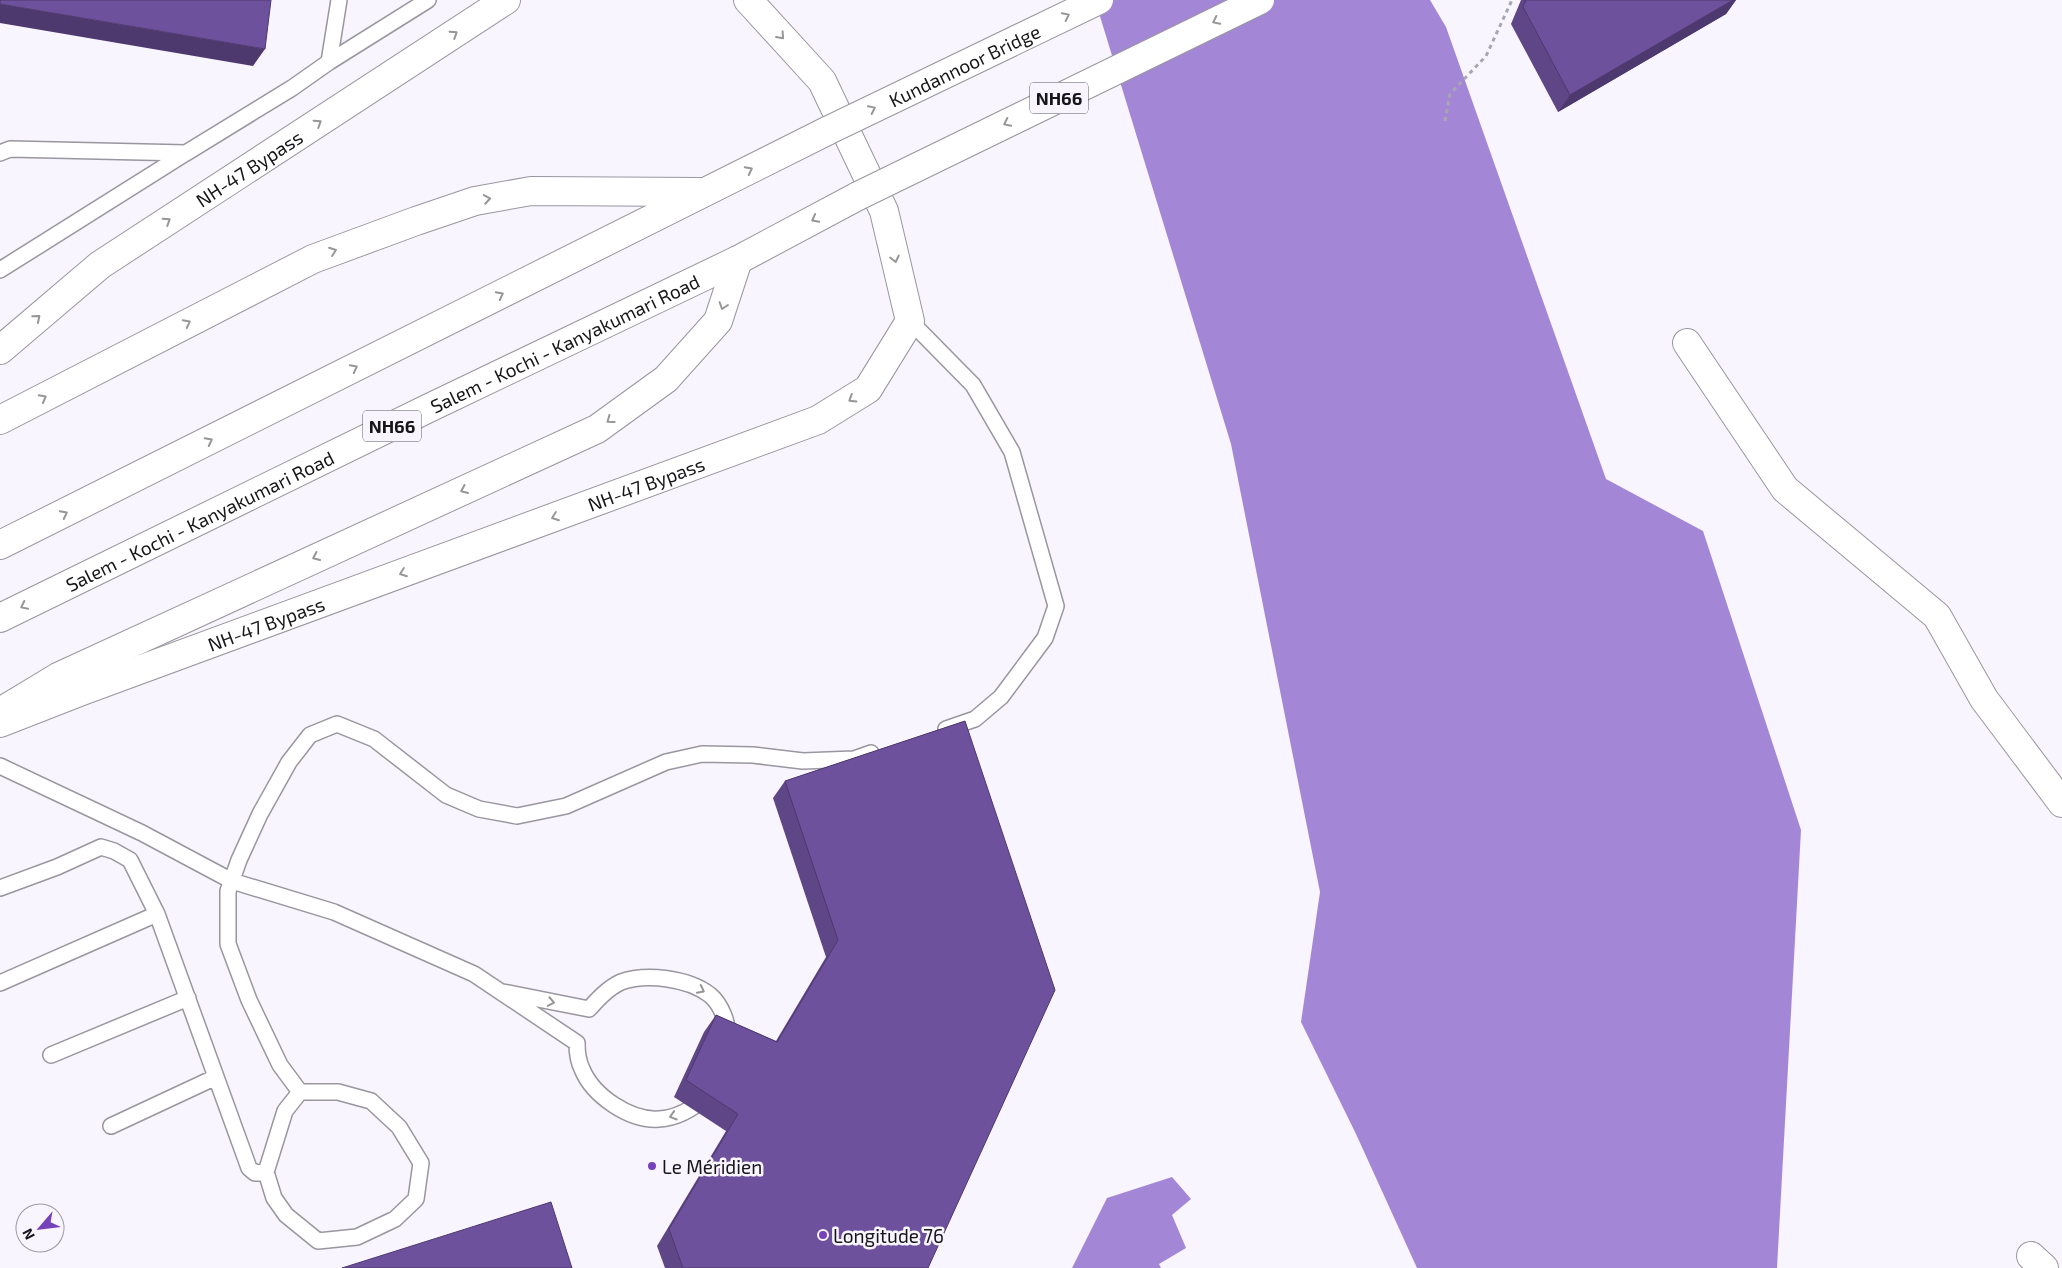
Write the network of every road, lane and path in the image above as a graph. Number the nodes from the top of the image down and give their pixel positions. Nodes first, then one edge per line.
1 (339, 0) edge
2 (428, 0) edge
3 (506, 0) edge
4 (748, 0) edge
5 (1099, 0) edge
6 (1260, 0) edge
7 (1512, 0) edge
8 (329, 62) junction
9 (1445, 121) dead end
10 (0, 153) edge
11 (186, 153) junction
12 (706, 192) junction
13 (738, 260) junction
14 (0, 270) edge
15 (910, 321) junction
16 (1688, 343) dead end
17 (0, 350) edge
18 (0, 420) edge
19 (10, 541) edge
20 (0, 618) edge
21 (0, 712) edge
22 (0, 723) edge
23 (935, 733) edge
24 (881, 750) edge
25 (0, 766) edge
26 (2062, 803) edge
27 (232, 881) junction
28 (0, 888) edge
29 (157, 914) junction
30 (0, 983) edge
31 (504, 992) junction
32 (188, 998) junction
33 (730, 1049) edge
34 (51, 1054) dead end
35 (216, 1077) junction
36 (716, 1084) edge
37 (300, 1092) junction
38 (111, 1126) dead end
39 (266, 1172) junction

1 - 8 lane
2 - 8 lane
17 -> 3 main road, NH-47 Bypass
4 -> 15 main road
12 -> 5 main road, Kundannoor Bridge, bridge
6 -> 13 main road, Salem - Kochi - Kanyakumari Road / NH66, bridge
7 - 9 path
8 - 11 lane
10 - 11 lane
11 - 14 lane
18 -> 12 main road
19 -> 12 main road
13 -> 20 main road, Salem - Kochi - Kanyakumari Road / NH66
13 -> 21 main road
15 -> 22 main road, NH-47 Bypass
15 - 23 lane
16 - 26 main road
24 - 27 lane
25 - 27 lane
27 - 31 lane
27 - 37 lane
28 - 29 lane
29 - 30 lane
29 - 32 lane
31 -> 33 lane
36 -> 31 lane
32 - 34 lane
32 - 35 lane
35 - 38 lane
35 - 39 lane
37 - 39 lane
37 - 39 lane

